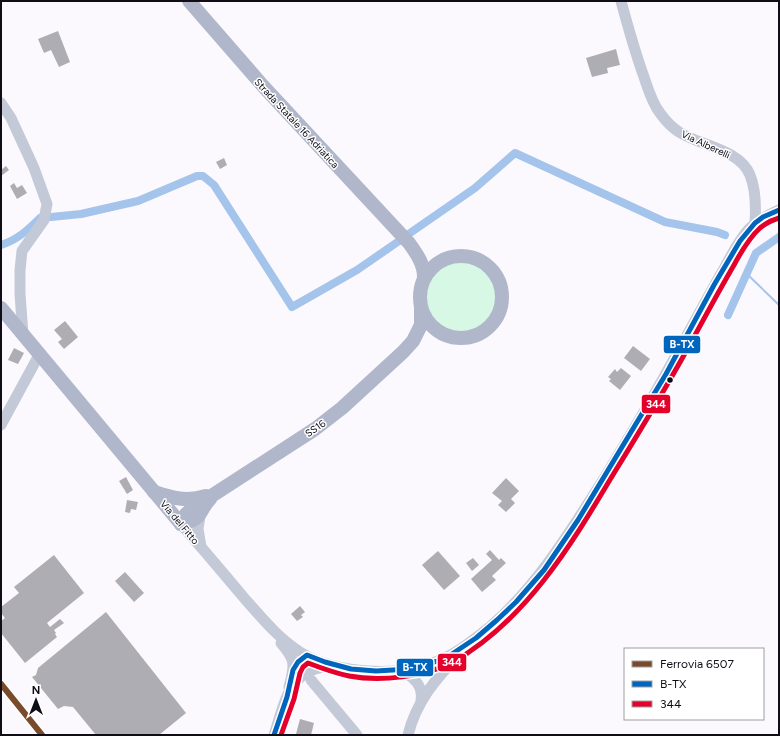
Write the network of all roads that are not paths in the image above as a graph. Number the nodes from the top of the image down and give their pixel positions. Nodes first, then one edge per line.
1 (189, 1) edge
2 (621, 1) edge
3 (1, 103) edge
4 (779, 210) edge
5 (755, 223) junction
6 (410, 243) junction
7 (446, 258) junction
8 (424, 277) junction
9 (1, 308) edge
10 (421, 308) junction
11 (442, 334) junction
12 (23, 335) junction
13 (403, 352) junction
14 (39, 355) junction
15 (1, 425) edge
16 (154, 491) junction
17 (218, 492) junction
18 (200, 516) junction
19 (181, 524) junction
20 (202, 548) junction
21 (275, 633) junction
22 (476, 638) junction
23 (306, 655) junction
24 (337, 666) junction
25 (422, 666) junction
26 (293, 670) junction
27 (399, 670) junction
28 (308, 677) junction
29 (417, 682) junction
30 (431, 685) junction
31 (287, 697) junction
32 (420, 705) junction
33 (274, 735) edge
34 (357, 735) edge
35 (408, 735) edge

1 - 6 main road, Strada Statale 16 Adriatica
2 - 5 street, Via Alberelli
3 - 12 street
4 - 5 street
5 - 22 street
6 - 7 main road, Strada Statale 16 Adriatica
6 - 8 main road, Strada Statale 16 Adriatica
7 - 8 main road
7 - 11 main road, Strada Statale 16 Adriatica
8 - 10 main road, Strada Statale 16 Adriatica
9 - 12 main road, Via del Fitto
10 - 11 main road
10 - 13 main road, SS16
11 - 13 main road, SS16
12 - 14 main road, Via del Fitto
13 - 17 main road, SS16
14 - 15 street
14 - 16 main road, Via del Fitto
16 - 17 main road, SS16
16 - 19 main road, Via del Fitto
17 - 18 main road, SS16
17 - 19 main road, SS16
18 - 19 main road
18 - 20 street, SS16
19 - 20 street, Via del Fitto
20 - 21 street, Via del Fitto
21 - 23 street, Via del Fitto
21 - 26 street
22 - 25 street, Via del Fitto
22 - 30 street
23 - 24 street, Via del Fitto
23 - 26 street
23 - 28 street
24 - 27 street, Via del Fitto
24 - 28 street
25 - 27 street, Via del Fitto
25 - 29 street
25 - 30 street
26 - 31 street
27 - 29 street
28 - 31 street
28 - 34 street
29 - 32 street
30 - 32 street
31 - 33 street
32 - 35 street

